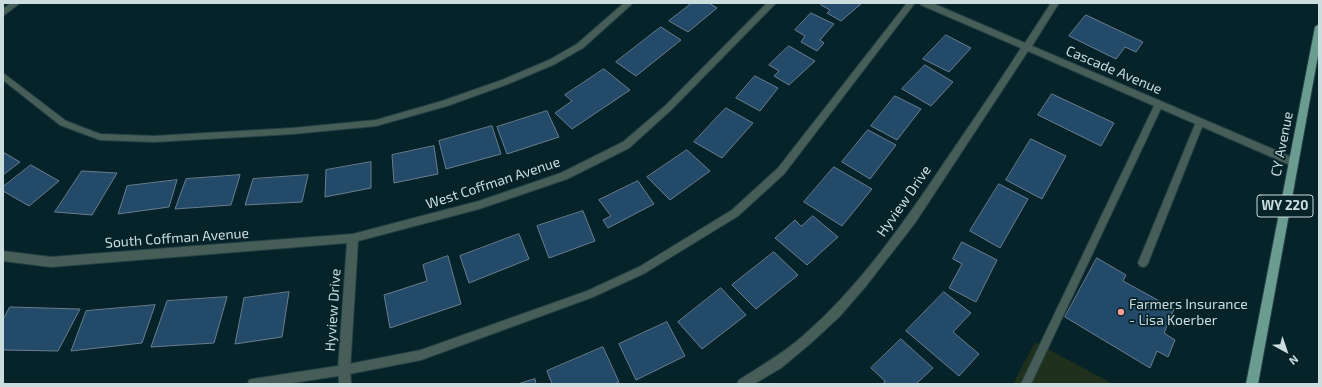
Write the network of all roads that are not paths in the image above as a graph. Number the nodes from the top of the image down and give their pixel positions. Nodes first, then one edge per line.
1 (16, 3) edge
2 (628, 3) edge
3 (772, 3) edge
4 (911, 3) edge
5 (924, 3) edge
6 (1055, 3) edge
7 (3, 13) edge
8 (1319, 27) edge
9 (1027, 48) junction
10 (3, 76) edge
11 (1159, 104) junction
12 (1200, 122) junction
13 (1293, 162) junction
14 (353, 238) junction
15 (3, 256) edge
16 (1143, 263) dead end
17 (344, 370) junction
18 (253, 384) edge
19 (345, 384) edge
20 (744, 384) edge
21 (1026, 384) edge
22 (1252, 384) edge

1 - 7 street
2 - 10 lane
3 - 14 street, West Coffman Avenue
4 - 17 lane
5 - 9 street, Cascade Avenue
6 - 9 street, Hyview Drive
8 - 13 main road, CY Avenue / WY 220
9 - 11 street, Cascade Avenue
9 - 20 street, Hyview Drive
11 - 12 street, Cascade Avenue
11 - 21 lane
12 - 13 street, Cascade Avenue
12 - 16 lane
13 - 22 main road, CY Avenue / WY 220
14 - 15 street, South Coffman Avenue
14 - 17 street, Hyview Drive
17 - 18 lane
17 - 19 street, Hyview Drive

